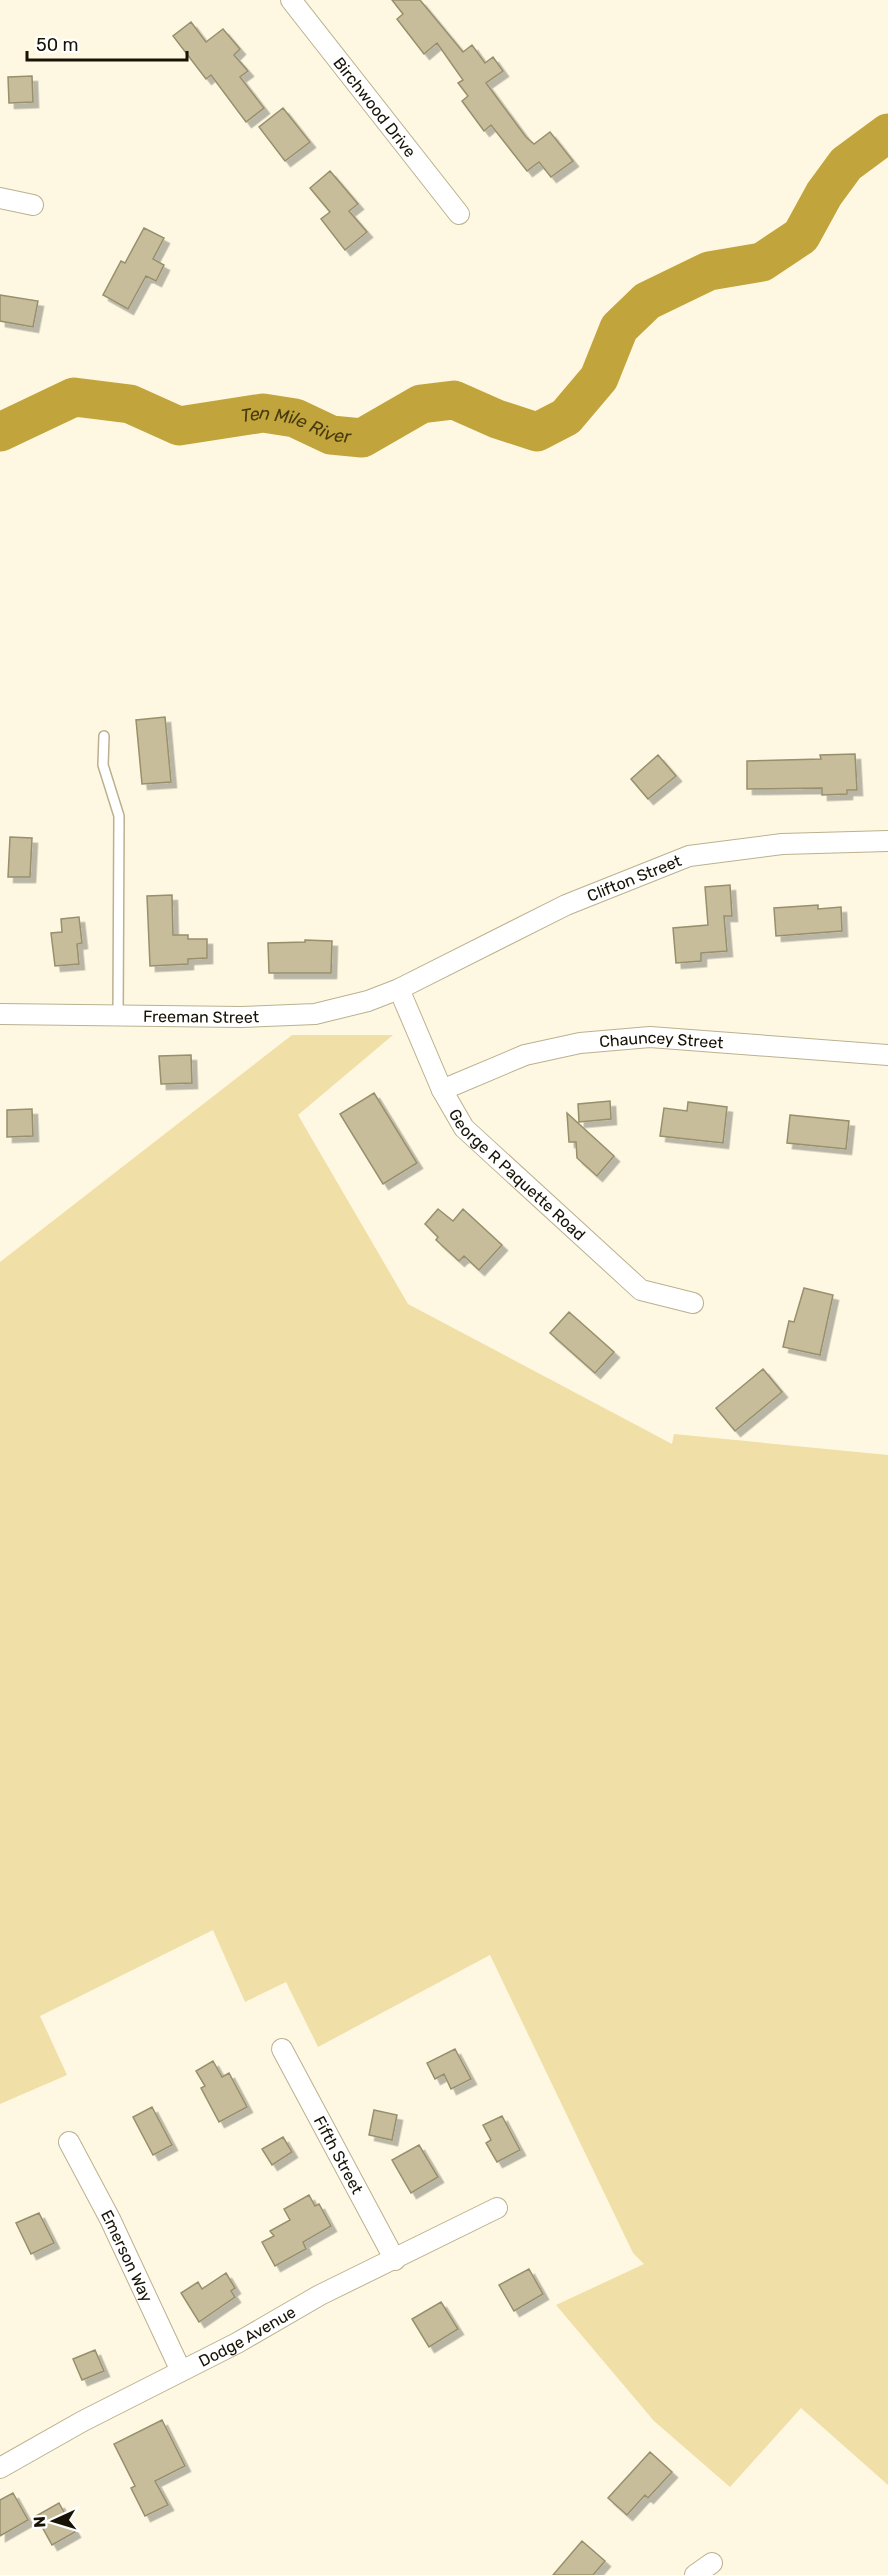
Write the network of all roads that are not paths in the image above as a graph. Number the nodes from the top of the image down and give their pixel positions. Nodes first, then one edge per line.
1 (291, 0) edge
2 (0, 198) edge
3 (33, 205) dead end
4 (459, 214) dead end
5 (104, 736) dead end
6 (888, 841) edge
7 (399, 989) junction
8 (0, 1014) edge
9 (118, 1016) junction
10 (888, 1056) edge
11 (442, 1090) junction
12 (693, 1303) dead end
13 (282, 2049) dead end
14 (69, 2142) dead end
15 (497, 2208) dead end
16 (395, 2260) junction
17 (181, 2371) junction
18 (0, 2468) edge
19 (712, 2563) dead end
20 (695, 2575) edge

1 - 4 street, Birchwood Drive
2 - 3 street
5 - 9 lane
6 - 7 street, Clifton Street
7 - 9 street, Freeman Street
7 - 11 street, George R Paquette Road
8 - 9 street, Freeman Street
10 - 11 street, Chauncey Street
11 - 12 street, George R Paquette Road
13 - 16 street, Fifth Street
14 - 17 street, Emerson Way
15 - 16 street, Dodge Avenue
16 - 17 street, Dodge Avenue
17 - 18 street, Dodge Avenue
19 - 20 street

